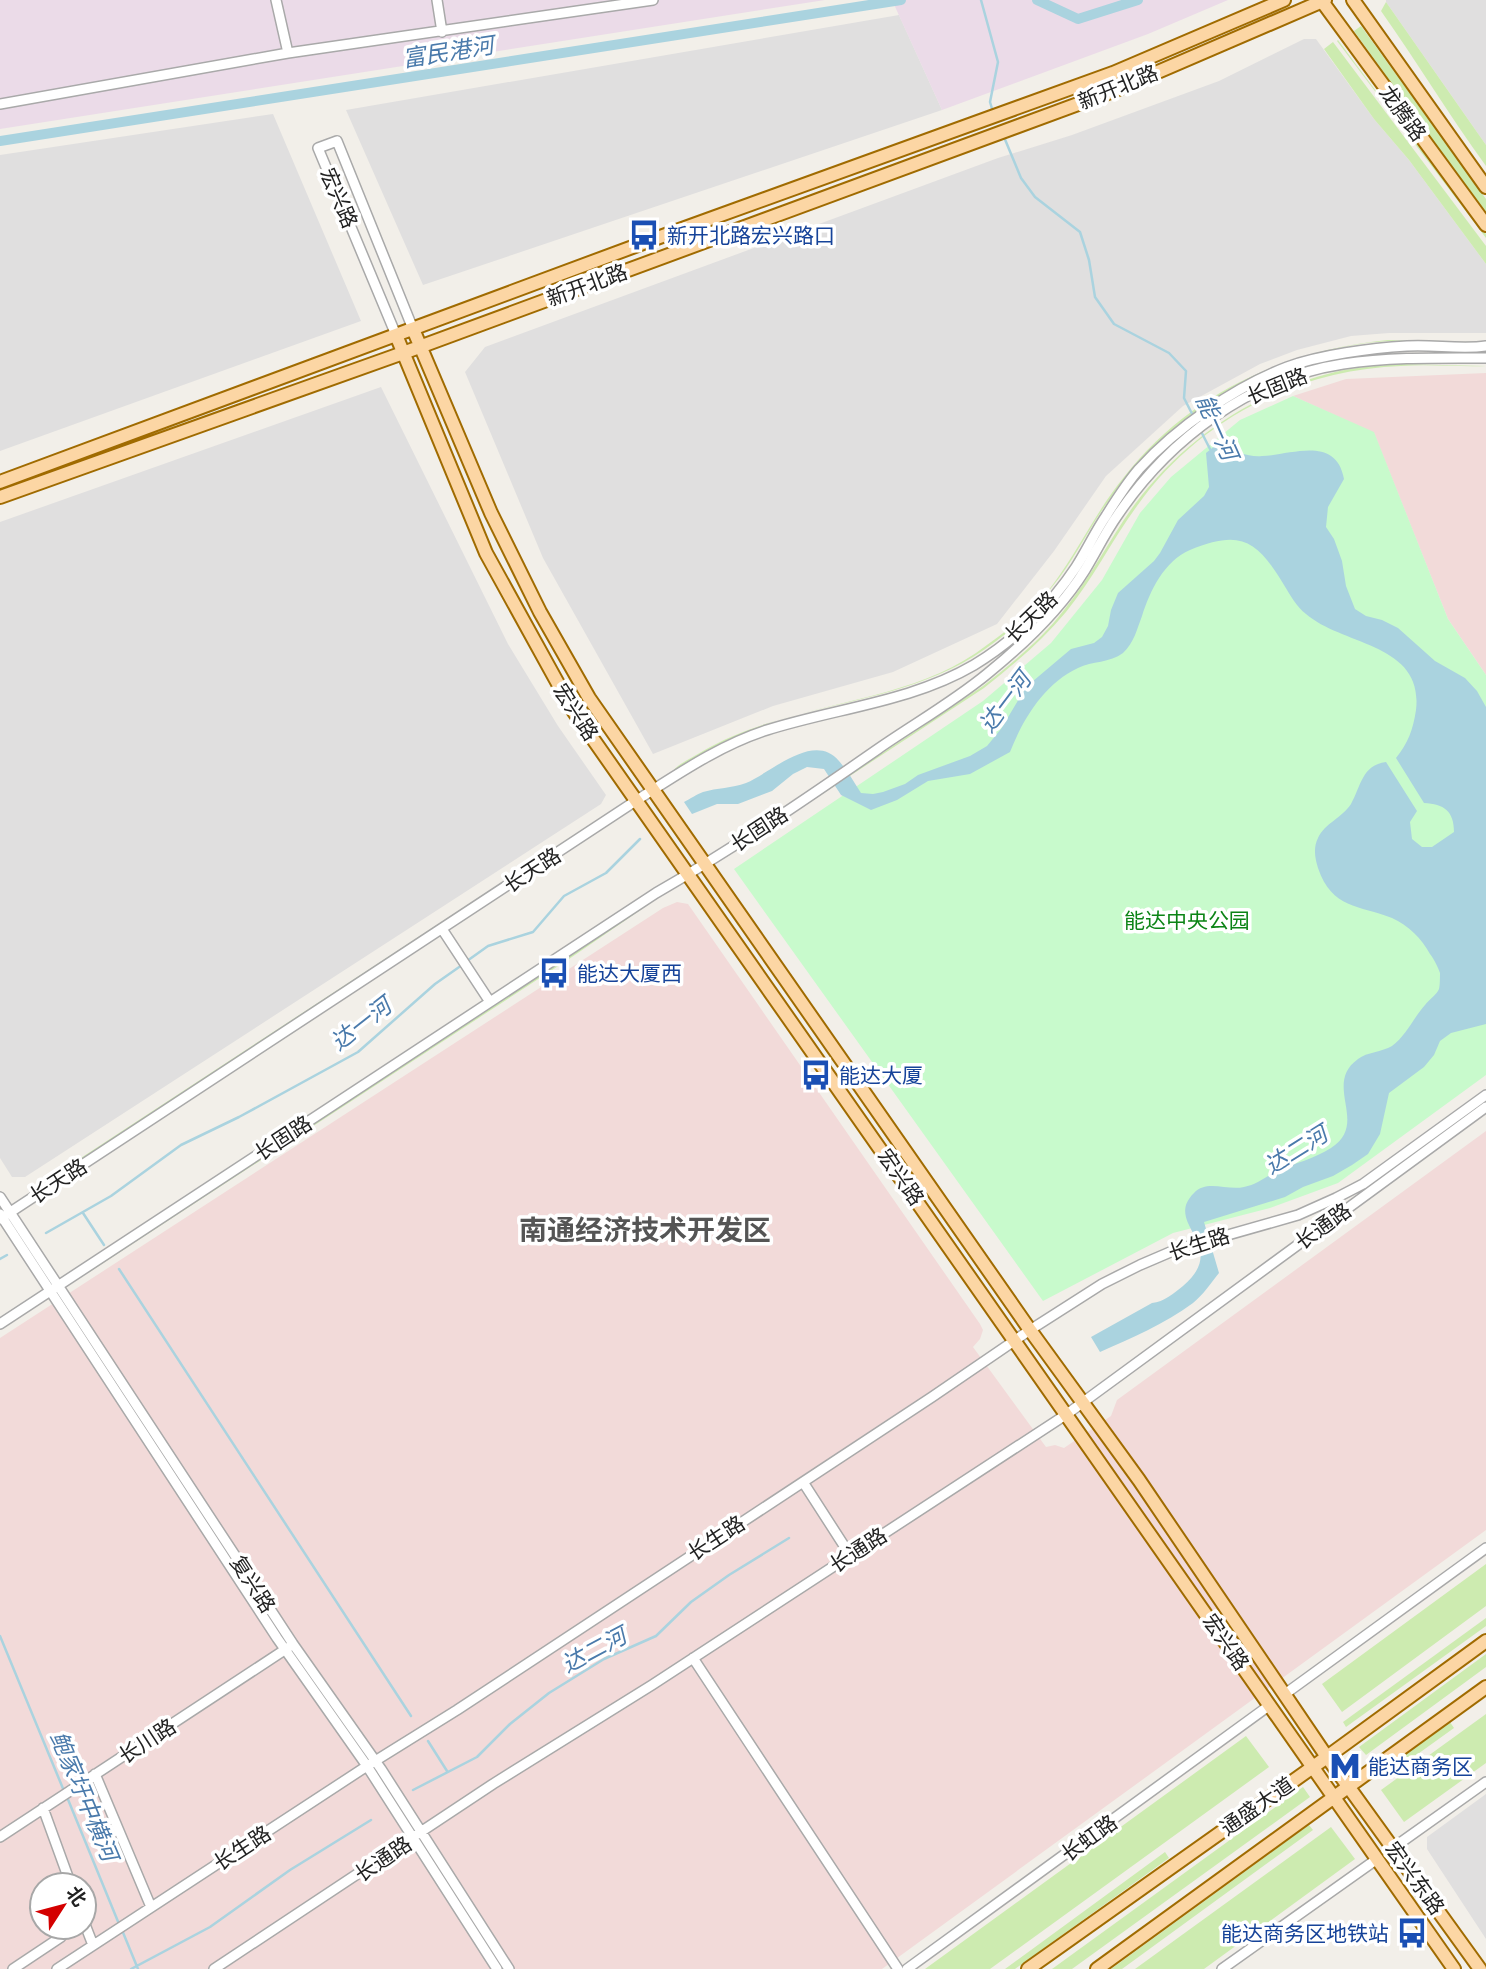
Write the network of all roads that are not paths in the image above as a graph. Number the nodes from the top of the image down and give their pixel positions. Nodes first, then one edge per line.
1 (276, 0) edge
2 (437, 0) edge
3 (653, 0) edge
4 (1284, 0) edge
5 (1322, 0) edge
6 (1353, 0) edge
7 (442, 32) junction
8 (288, 53) junction
9 (0, 104) edge
10 (1486, 187) edge
11 (1486, 225) edge
12 (413, 329) junction
13 (396, 335) junction
14 (420, 346) junction
15 (1486, 346) edge
16 (403, 353) junction
17 (1486, 358) edge
18 (0, 482) edge
19 (0, 497) edge
20 (1077, 566) joint
21 (654, 789) junction
22 (637, 800) junction
23 (704, 864) junction
24 (689, 874) junction
25 (442, 929) junction
26 (490, 1002) junction
27 (1486, 1095) edge
28 (1486, 1107) edge
29 (0, 1196) edge
30 (3, 1216) edge
31 (54, 1289) junction
32 (0, 1324) edge
33 (1030, 1330) junction
34 (1015, 1340) junction
35 (1083, 1402) junction
36 (1067, 1414) junction
37 (803, 1482) junction
38 (1486, 1548) edge
39 (850, 1555) junction
40 (1486, 1641) edge
41 (289, 1647) junction
42 (693, 1658) junction
43 (1486, 1687) edge
44 (1285, 1694) junction
45 (1270, 1705) junction
46 (1327, 1757) junction
47 (371, 1763) junction
48 (1313, 1766) junction
49 (95, 1774) junction
50 (1486, 1782) edge
51 (1350, 1787) junction
52 (1333, 1797) junction
53 (43, 1808) junction
54 (417, 1835) junction
55 (0, 1837) edge
56 (1393, 1848) junction
57 (1377, 1859) junction
58 (66, 1871) edge
59 (150, 1908) junction
60 (55, 1941) edge
61 (91, 1941) edge
62 (93, 1945) junction
63 (13, 1969) edge
64 (57, 1969) edge
65 (214, 1969) edge
66 (497, 1969) edge
67 (509, 1969) edge
68 (898, 1969) edge
69 (907, 1969) edge
70 (1028, 1969) edge
71 (1097, 1969) edge
72 (1222, 1969) edge
73 (1454, 1969) edge
74 (1480, 1969) edge

1 - 8 street
2 - 7 street
3 - 7 street
4 - 12 main road, 新开北路
5 - 11 main road, 龙腾路
5 - 14 main road, 新开北路
6 - 10 main road, 龙腾路
7 - 8 street
8 - 9 street
12 - 13 main road, 新开北路
12 - 13 street, 宏兴路
12 - 14 main road, 宏兴路
13 - 16 main road, 宏兴路
13 - 18 main road, 新开北路
14 - 16 main road, 新开北路
14 - 21 main road, 宏兴路
15 - 20 street, 长固路
16 - 19 main road, 新开北路
16 - 22 main road, 宏兴路
17 - 23 street, 长固路
20 - 21 street, 长天路
21 - 22 street, 长天路
21 - 23 main road, 宏兴路
22 - 24 main road, 宏兴路
22 - 25 street, 长天路
23 - 24 street, 长固路
23 - 33 main road, 宏兴路
24 - 26 street, 长固路
24 - 34 main road, 宏兴路
25 - 26 street
25 - 30 street, 长天路
26 - 31 street, 长固路
27 - 33 street, 长生路
28 - 35 street, 长通路
29 - 30 street, 复兴路
30 - 31 street, 复兴路
31 - 32 street, 长固路
31 - 41 street, 复兴路
33 - 34 street, 长生路
33 - 35 main road, 宏兴路
34 - 36 main road, 宏兴路
34 - 37 street, 长生路
35 - 36 street, 长通路
35 - 44 main road, 宏兴路
36 - 39 street, 长通路
36 - 45 main road, 宏兴路
37 - 39 street
37 - 47 street, 长生路
38 - 44 street
39 - 42 street, 长通路
40 - 46 main road, 通盛大道
41 - 47 street, 复兴路
41 - 49 street, 长川路
42 - 54 street, 长通路
42 - 68 street
43 - 51 main road, 通盛大道
44 - 46 main road, 宏兴路
45 - 48 main road, 宏兴路
45 - 69 street, 长虹路
46 - 48 main road, 通盛大道
46 - 51 main road, 宏兴路
47 - 54 street, 复兴路
47 - 59 street, 长生路
48 - 52 main road, 宏兴路
48 - 70 main road, 通盛大道
49 - 53 street, 长川路
49 - 59 street
50 - 56 street
51 - 52 main road, 通盛大道
51 - 56 main road, 宏兴东路
52 - 57 main road, 宏兴东路
52 - 71 main road, 通盛大道
53 - 55 street, 长川路
53 - 58 street
54 - 65 street, 长通路
54 - 66 street, 复兴路
54 - 67 street, 复兴路
56 - 74 main road, 宏兴东路
57 - 72 street
57 - 73 main road, 宏兴东路
59 - 62 street, 长生路
60 - 63 street
61 - 62 street
62 - 64 street, 长生路

